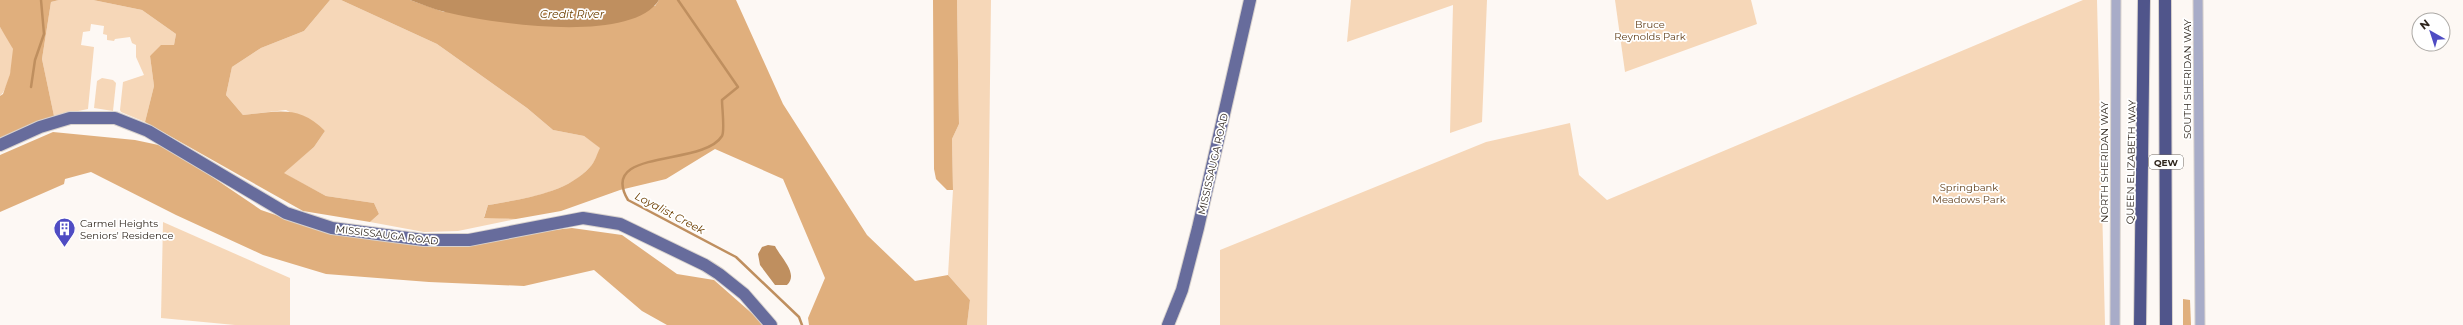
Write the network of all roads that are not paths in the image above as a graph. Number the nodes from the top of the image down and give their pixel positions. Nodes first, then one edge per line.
1 (1250, 0) edge
2 (2116, 0) edge
3 (2144, 0) edge
4 (2165, 0) edge
5 (2198, 0) edge
6 (0, 145) edge
7 (770, 325) edge
8 (1168, 325) edge
9 (2115, 325) edge
10 (2140, 325) edge
11 (2166, 325) edge
12 (2200, 325) edge

1 - 8 main road, MISSISSAUGA ROAD
2 - 9 street, NORTH SHERIDAN WAY
3 - 10 highway, QUEEN ELIZABETH WAY / QEW
4 - 11 highway, QEW
5 - 12 street, SOUTH SHERIDAN WAY
6 - 7 main road, MISSISSAUGA ROAD

